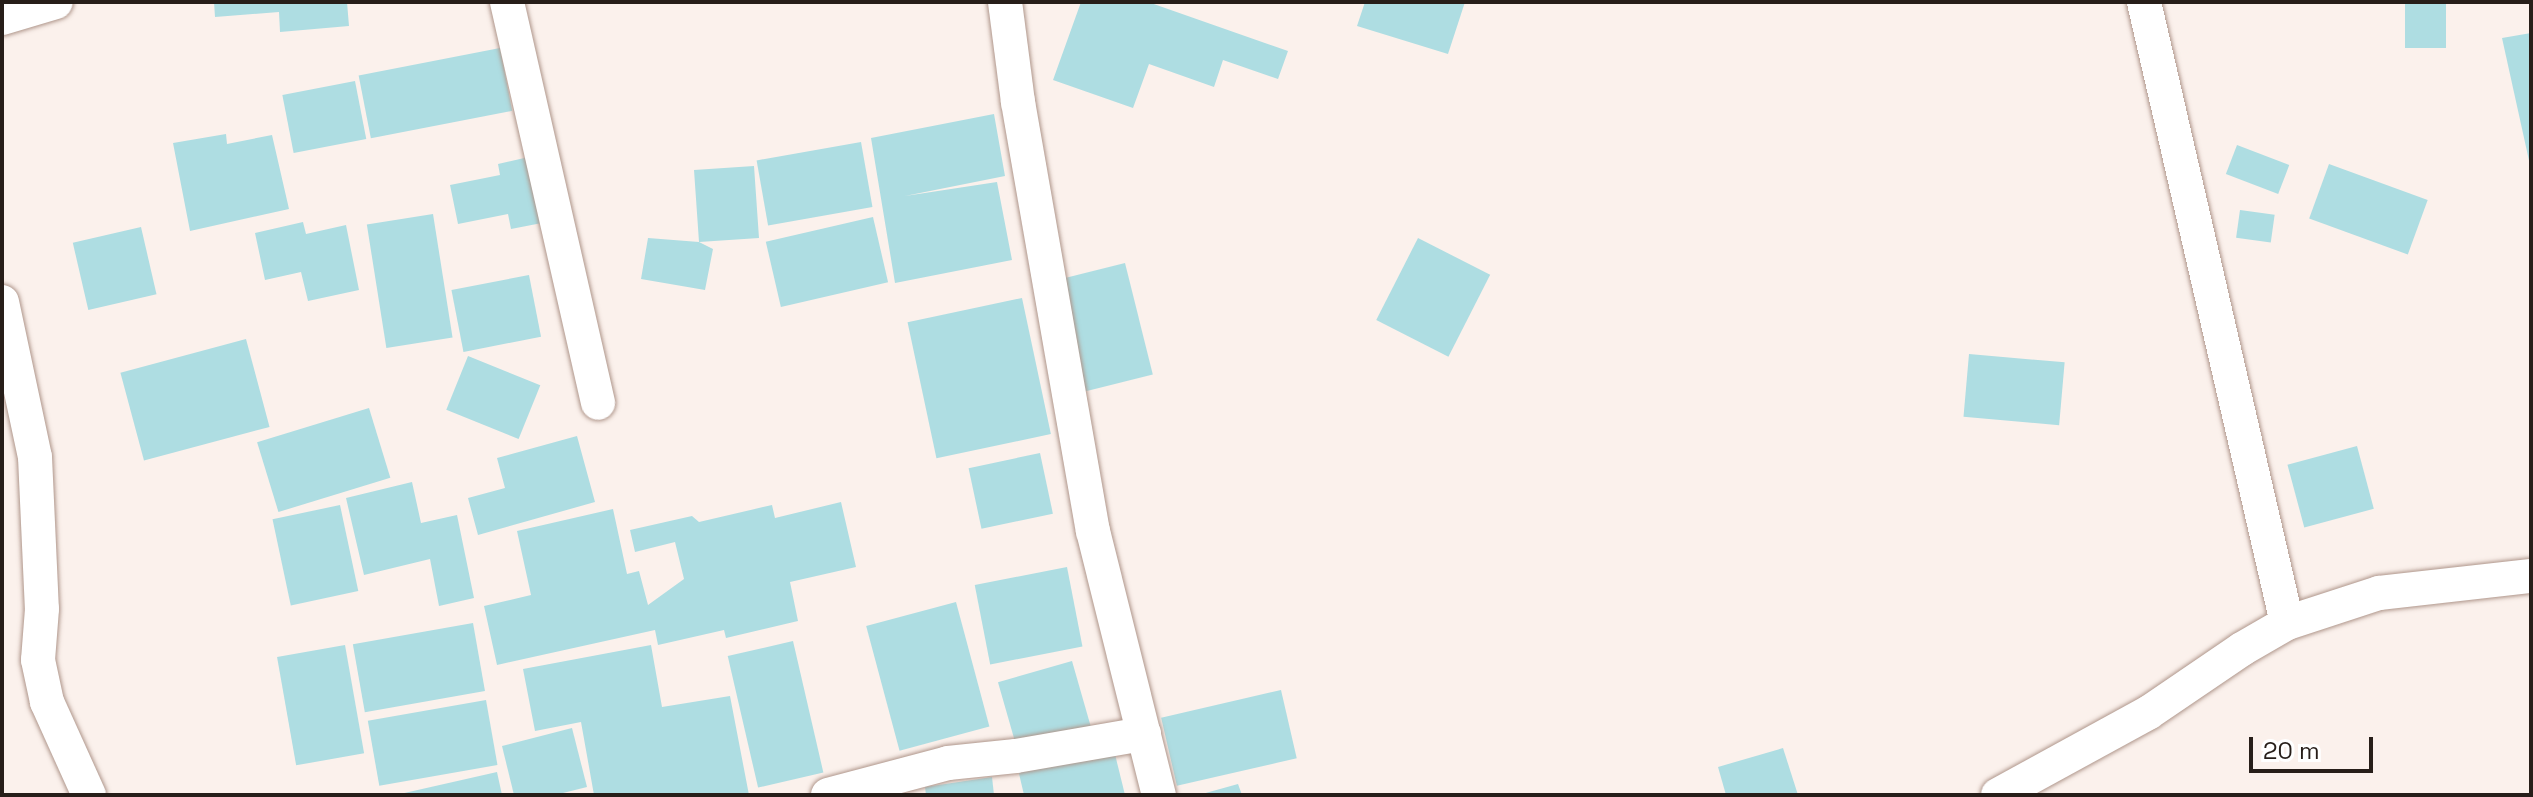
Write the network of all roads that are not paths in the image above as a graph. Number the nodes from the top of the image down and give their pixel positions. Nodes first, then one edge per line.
1 (56, 2) edge
2 (507, 2) edge
3 (1005, 2) edge
4 (2144, 2) edge
5 (2, 18) edge
6 (2, 302) edge
7 (598, 403) dead end
8 (2531, 576) edge
9 (2287, 623) junction
10 (1144, 734) junction
11 (89, 795) edge
12 (828, 795) edge
13 (1159, 795) edge
14 (1998, 795) edge

1 - 5 street
2 - 7 street
3 - 10 street
4 - 9 street
6 - 11 street
8 - 9 street
9 - 14 street
10 - 12 street
10 - 13 street

